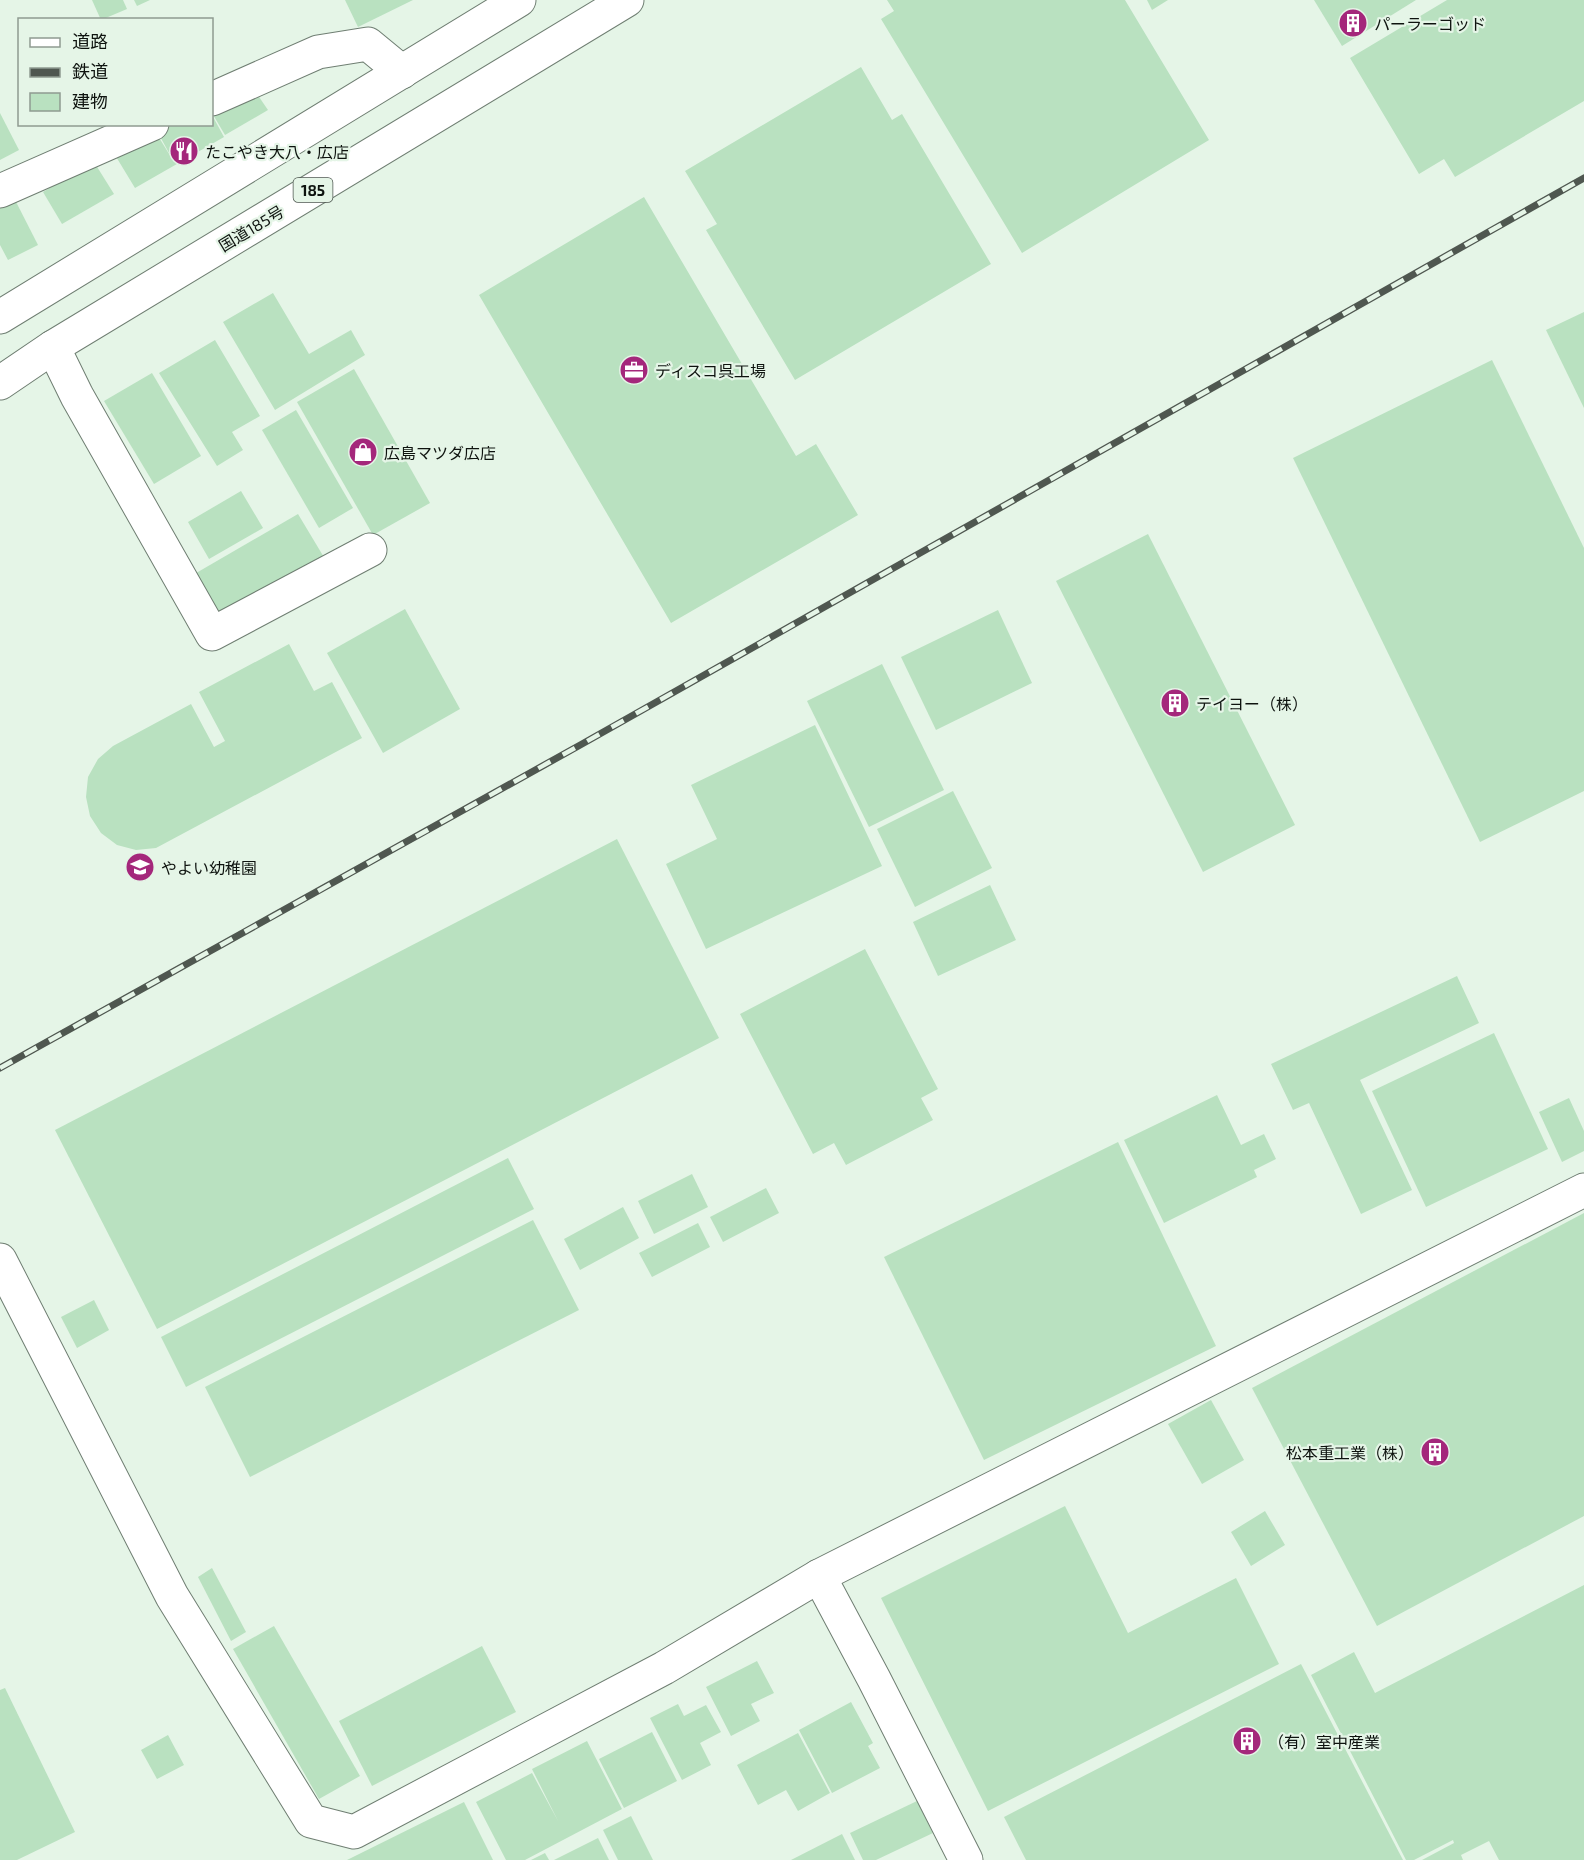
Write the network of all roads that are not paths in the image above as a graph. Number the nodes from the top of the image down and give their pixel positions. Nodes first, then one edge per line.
1 (519, 0) edge
2 (627, 0) edge
3 (402, 72) junction
4 (213, 99) edge
5 (147, 126) edge
6 (0, 191) edge
7 (0, 317) edge
8 (53, 348) junction
9 (0, 383) edge
10 (370, 550) dead end
11 (1584, 1190) edge
12 (0, 1260) edge
13 (819, 1576) junction
14 (966, 1860) edge

1 - 3 main road
2 - 8 main road, 国道185号 / 185
3 - 4 main road
3 - 7 main road
5 - 6 main road
8 - 9 main road, 国道185号 / 185
8 - 10 main road
11 - 13 main road
12 - 13 main road
13 - 14 main road

